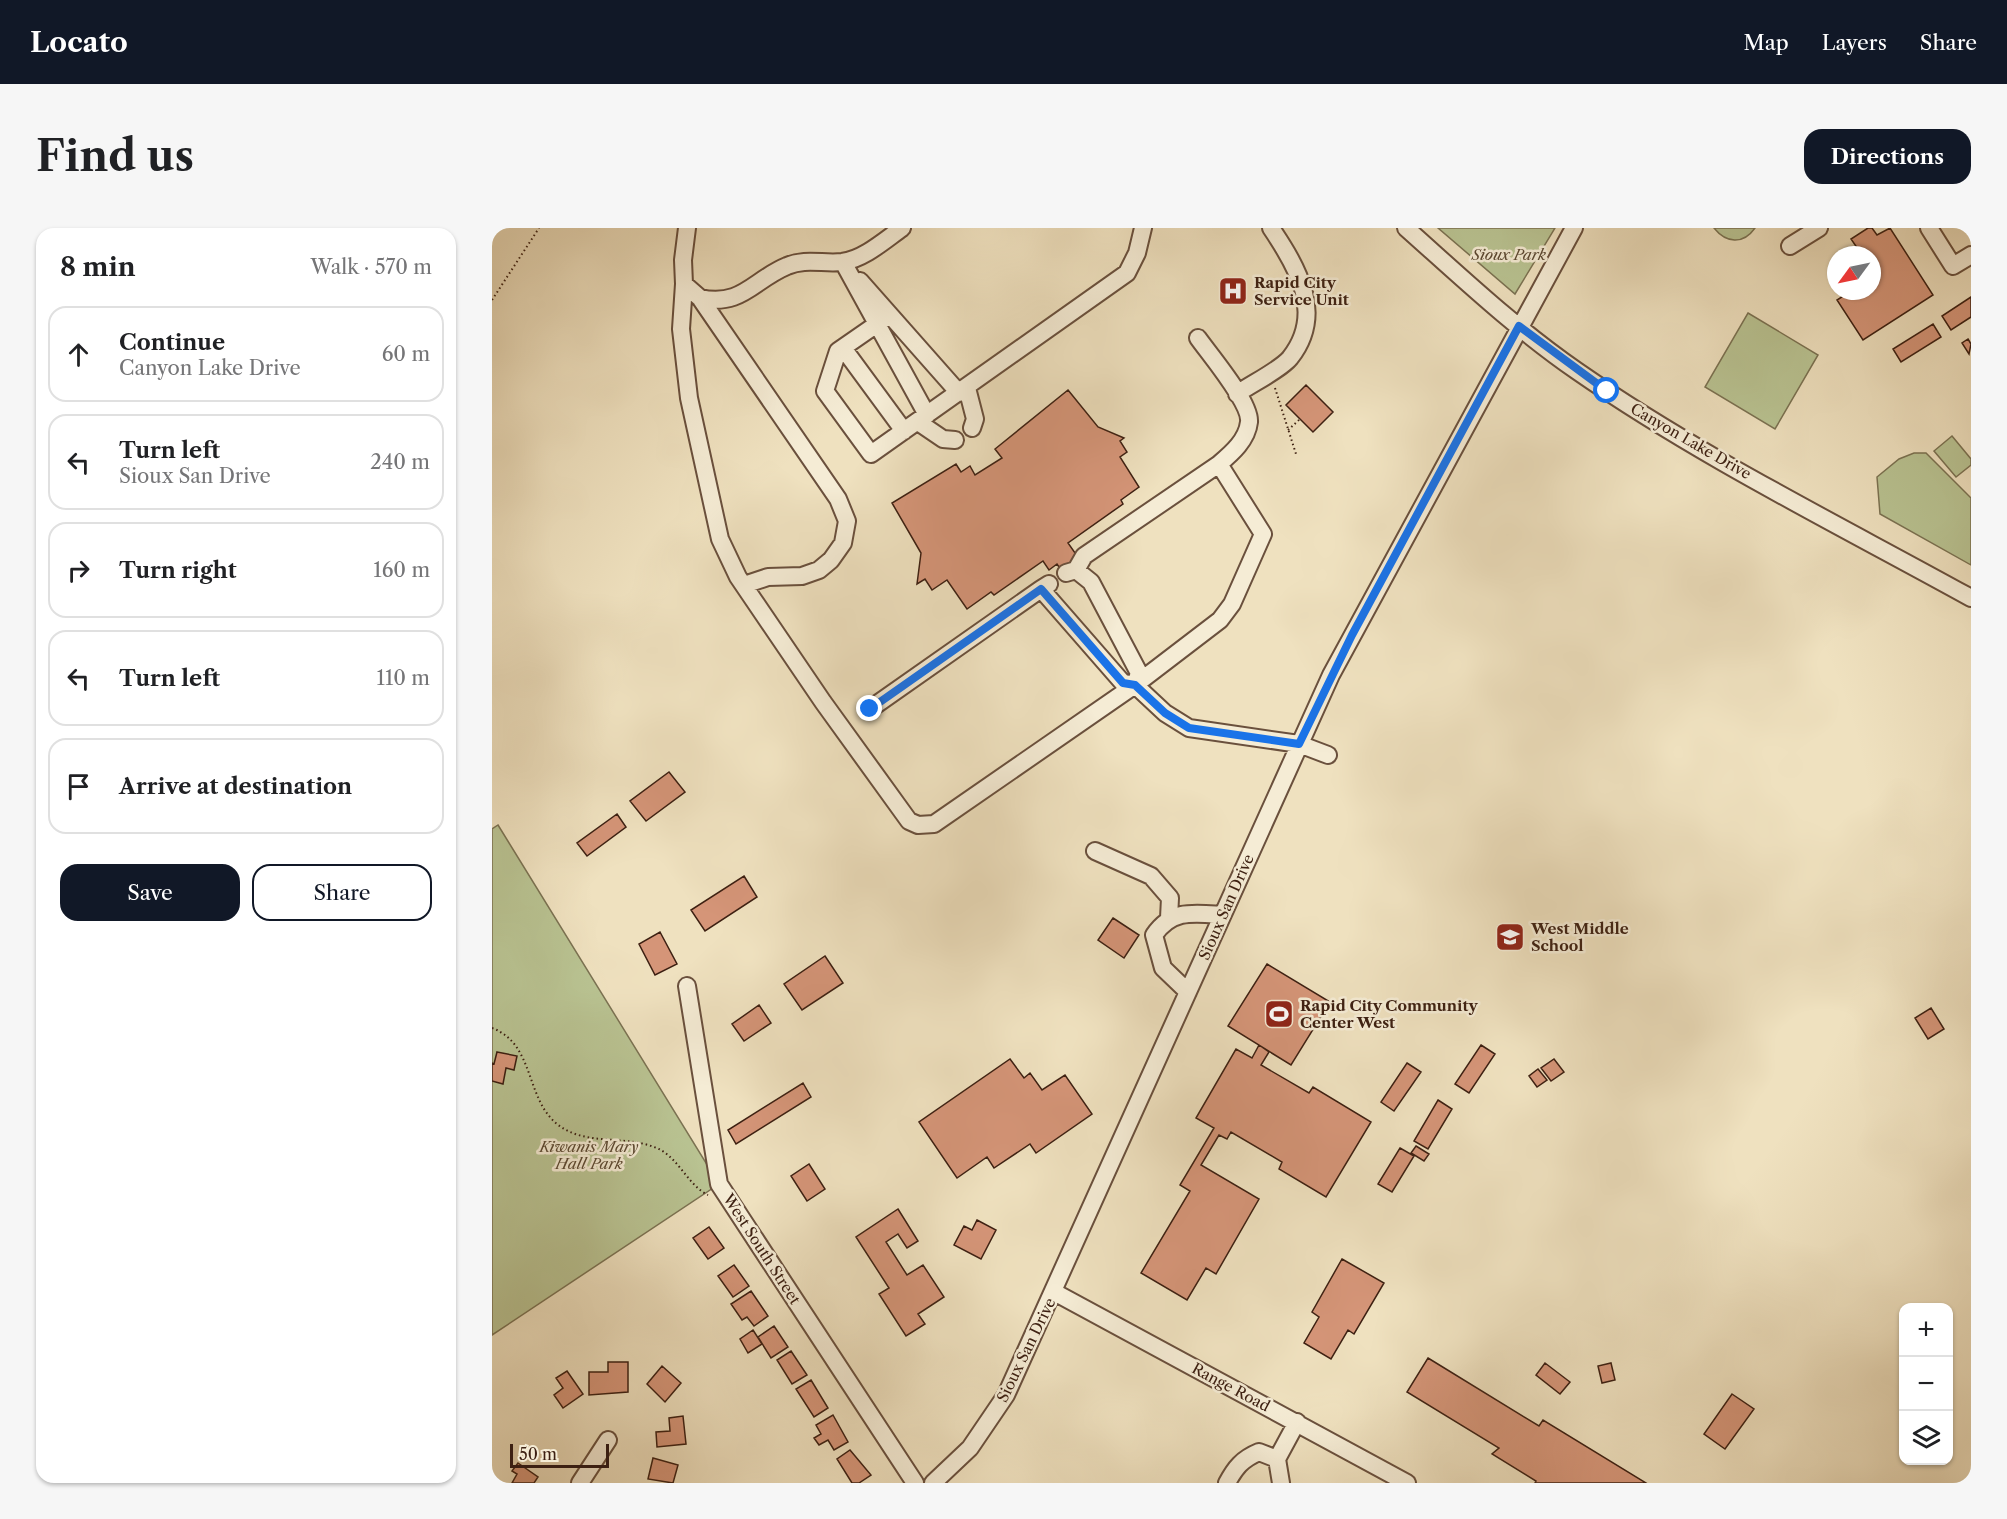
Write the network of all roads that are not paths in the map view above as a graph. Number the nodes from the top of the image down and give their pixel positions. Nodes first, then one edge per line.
1 (687, 228) edge
2 (902, 228) edge
3 (1143, 228) edge
4 (1271, 228) edge
5 (1406, 228) edge
6 (1574, 228) edge
7 (1819, 228) edge
8 (1929, 228) edge
9 (1790, 246) dead end
10 (1971, 255) edge
11 (843, 262) junction
12 (684, 284) junction
13 (700, 298) junction
14 (890, 315) junction
15 (875, 325) junction
16 (1519, 326) junction
17 (1198, 338) dead end
18 (843, 348) junction
19 (963, 390) junction
20 (1237, 394) junction
21 (916, 423) junction
22 (972, 429) dead end
23 (955, 440) dead end
24 (1219, 464) junction
25 (744, 585) junction
26 (1971, 598) edge
27 (1135, 685) junction
28 (870, 709) dead end
29 (1299, 744) junction
30 (1328, 755) dead end
31 (1095, 851) dead end
32 (1222, 915) junction
33 (1169, 918) junction
34 (687, 986) dead end
35 (1188, 992) junction
36 (1054, 1292) junction
37 (1296, 1422) junction
38 (608, 1440) dead end
39 (1277, 1459) junction
40 (580, 1483) edge
41 (915, 1483) edge
42 (933, 1483) edge
43 (1227, 1483) edge
44 (1281, 1483) edge
45 (1407, 1483) edge

1 - 12 street
2 - 11 street
3 - 19 street
4 - 20 street
5 - 16 street, Canyon Lake Drive
6 - 16 street, Sioux San Drive
7 - 9 street
8 - 10 street
11 - 13 street
11 - 14 street
11 - 15 street
12 - 13 street
12 - 25 street
13 - 25 street
14 - 15 street
14 - 19 street
15 - 18 street
15 - 21 street
16 - 26 street, Canyon Lake Drive
16 - 29 street, Sioux San Drive
17 - 20 street
18 - 21 street
18 - 21 street
19 - 21 street
19 - 22 street
20 - 24 street
21 - 23 street
24 - 27 street
24 - 27 street
25 - 27 street
27 - 28 street
27 - 29 street
29 - 30 street
29 - 32 street, Sioux San Drive
31 - 33 street
32 - 33 street
32 - 35 street, Sioux San Drive
33 - 35 street
34 - 41 street, West South Street
35 - 36 street, Sioux San Drive
36 - 37 street, Range Road
36 - 42 street, Sioux San Drive
37 - 39 street
37 - 45 street, Range Road
38 - 40 street
39 - 43 street
39 - 44 street

